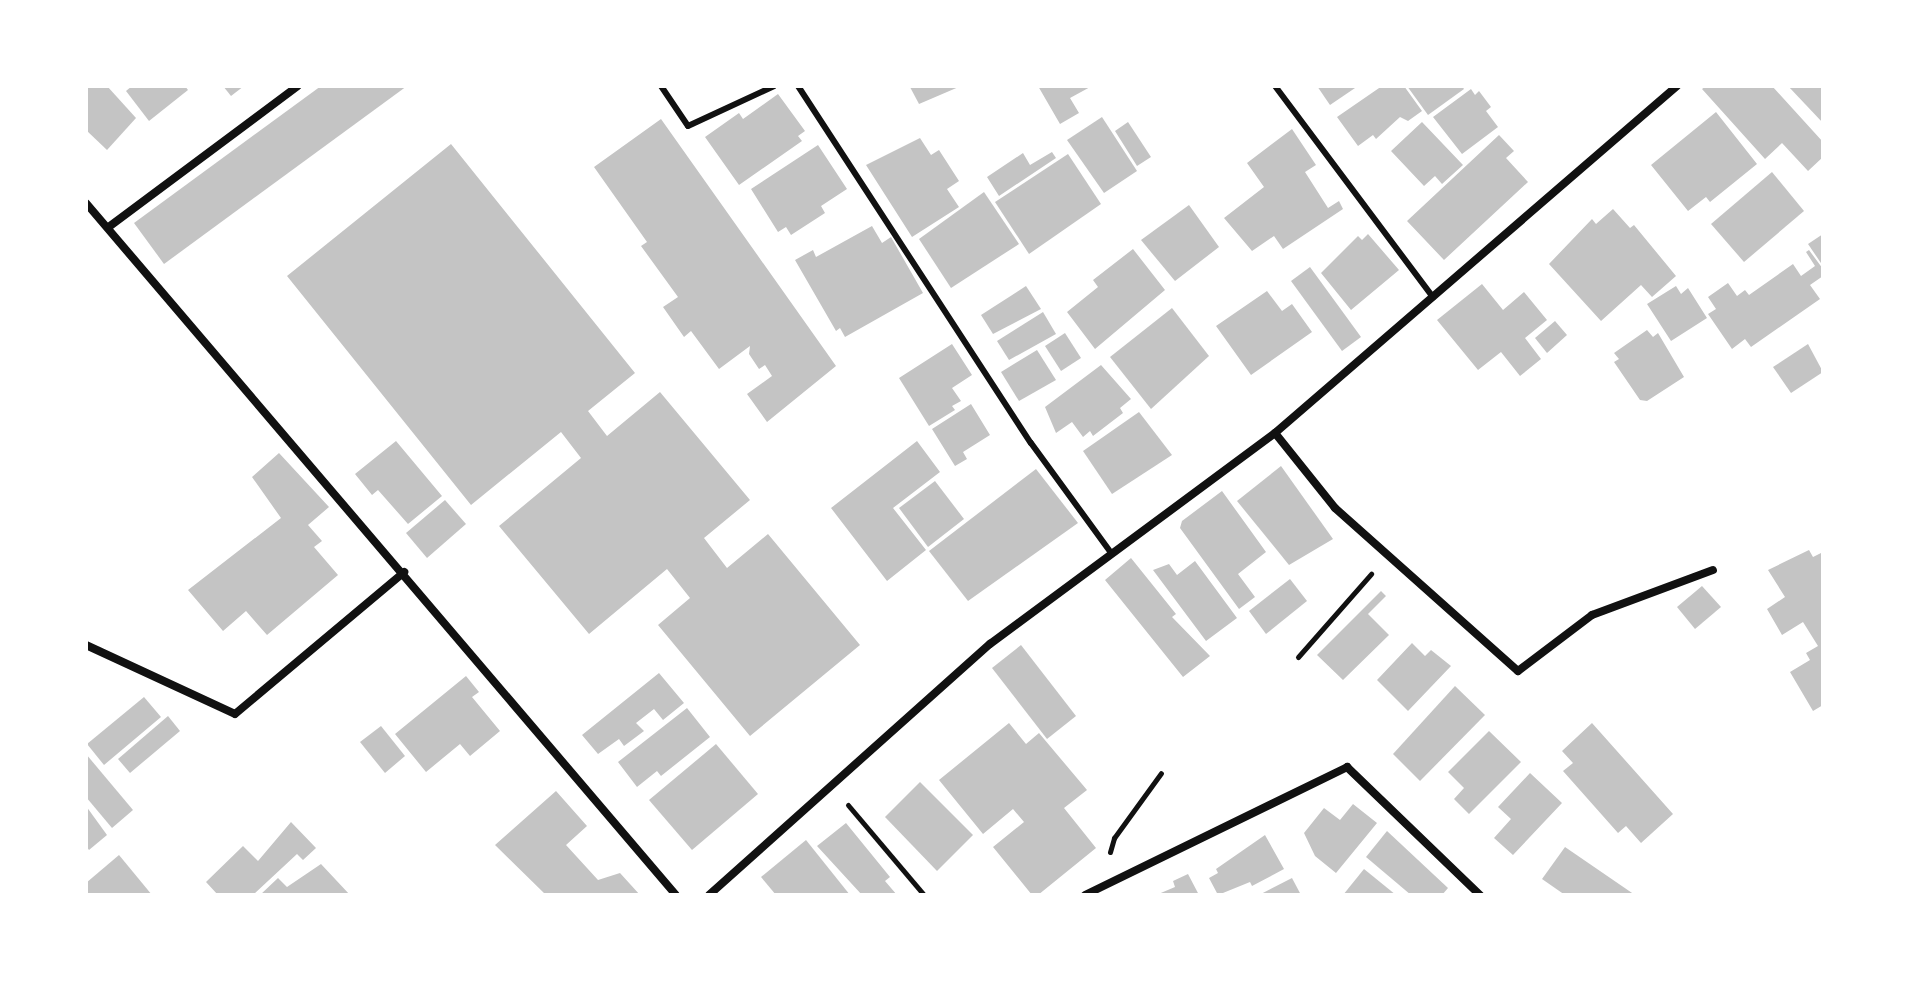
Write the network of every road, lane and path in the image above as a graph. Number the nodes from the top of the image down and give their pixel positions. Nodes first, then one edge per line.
1 (298, 86) edge
2 (661, 86) edge
3 (774, 86) edge
4 (798, 86) edge
5 (1275, 86) edge
6 (1677, 86) edge
7 (86, 203) edge
8 (110, 226) junction
9 (1433, 297) junction
10 (1275, 433) junction
11 (1112, 554) junction
12 (1387, 555) junction
13 (1713, 570) dead end
14 (404, 572) junction
15 (86, 645) edge
16 (1298, 657) dead end
17 (1161, 773) dead end
18 (831, 786) junction
19 (1100, 886) junction
20 (676, 895) edge
21 (709, 895) edge
22 (924, 895) edge
23 (1085, 895) edge
24 (1480, 895) edge

1 - 8 street
2 - 3 lane
4 - 11 lane
5 - 9 lane
6 - 9 street
7 - 8 street
8 - 14 street
9 - 10 street
10 - 11 street
10 - 12 street
11 - 18 street
12 - 13 street
12 - 16 path
14 - 15 street
14 - 20 street
17 - 19 path
18 - 21 street
18 - 22 path
19 - 23 street
19 - 24 street

